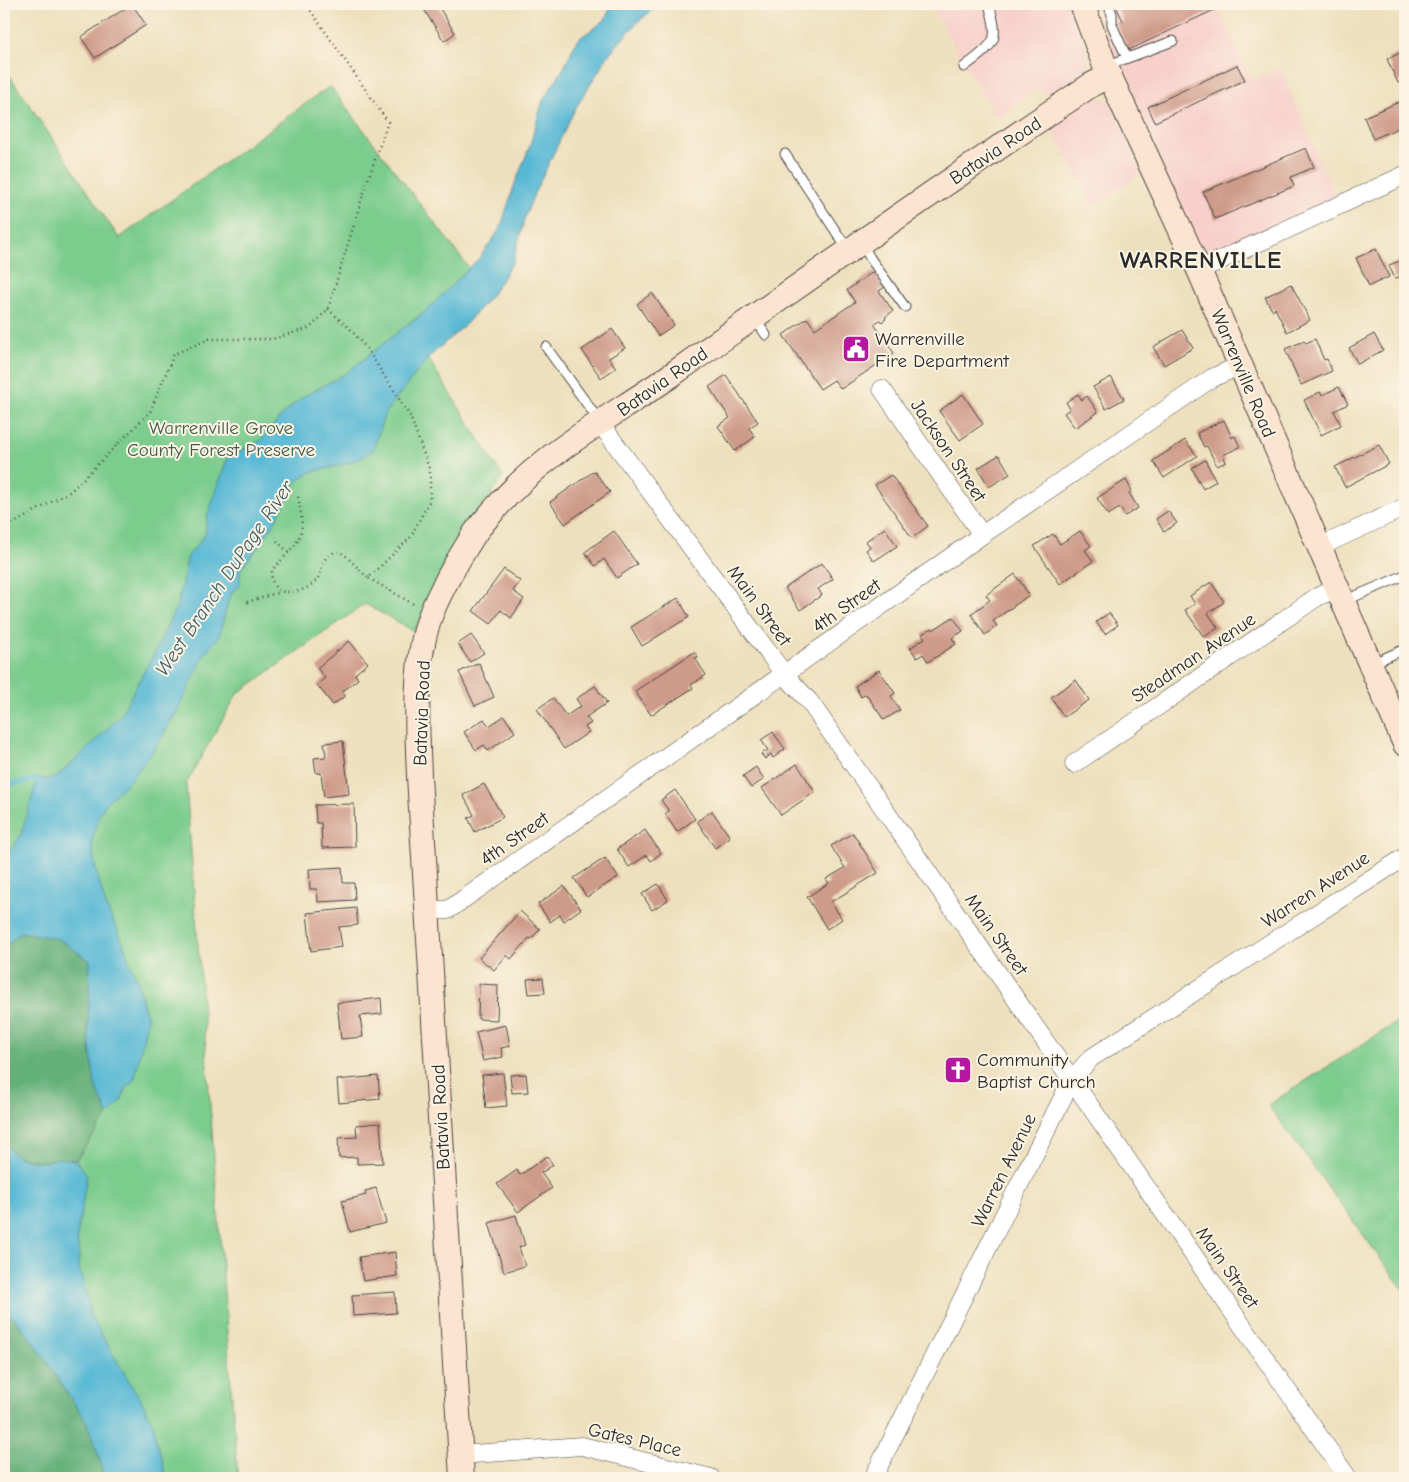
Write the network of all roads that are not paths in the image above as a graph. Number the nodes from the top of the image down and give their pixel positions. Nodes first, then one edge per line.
1 (989, 4) edge
2 (1082, 4) edge
3 (1108, 4) edge
4 (1173, 41) dead end
5 (1114, 66) junction
6 (964, 67) dead end
7 (785, 154) dead end
8 (1405, 175) edge
9 (855, 246) junction
10 (1199, 270) junction
11 (905, 307) dead end
12 (546, 347) dead end
13 (1241, 366) junction
14 (882, 389) dead end
15 (600, 423) junction
16 (1405, 507) edge
17 (982, 535) junction
18 (1319, 547) junction
19 (1405, 574) edge
20 (1340, 595) junction
21 (1405, 649) edge
22 (1370, 664) junction
23 (784, 674) junction
24 (1405, 744) edge
25 (1074, 764) dead end
26 (1405, 856) edge
27 (427, 910) junction
28 (1072, 1079) junction
29 (460, 1454) junction
30 (462, 1478) edge
31 (710, 1478) edge
32 (873, 1478) edge
33 (1348, 1478) edge

1 - 6 lane
2 - 5 main road, Warrenville Road
3 - 5 lane
4 - 5 lane
5 - 9 main road, Batavia Road
5 - 10 main road, Warrenville Road
7 - 9 lane
8 - 10 street
9 - 11 lane
9 - 15 main road, Batavia Road
10 - 13 main road, Warrenville Road
12 - 15 lane
13 - 17 street, 4th Street
13 - 18 main road, Warrenville Road
14 - 17 street, Jackson Street
15 - 23 street, Main Street
15 - 27 main road, Batavia Road
16 - 18 street
17 - 23 street, 4th Street
18 - 20 main road, Warrenville Road
19 - 20 lane
20 - 22 main road, Warrenville Road
20 - 25 street, Steadman Avenue
21 - 22 lane
22 - 24 main road, Warrenville Road
23 - 27 street, 4th Street
23 - 28 street, Main Street
26 - 28 street, Warren Avenue
27 - 29 main road, Batavia Road
28 - 32 street, Warren Avenue
28 - 33 street, Main Street
29 - 30 main road, Batavia Road
29 - 31 street, Gates Place

